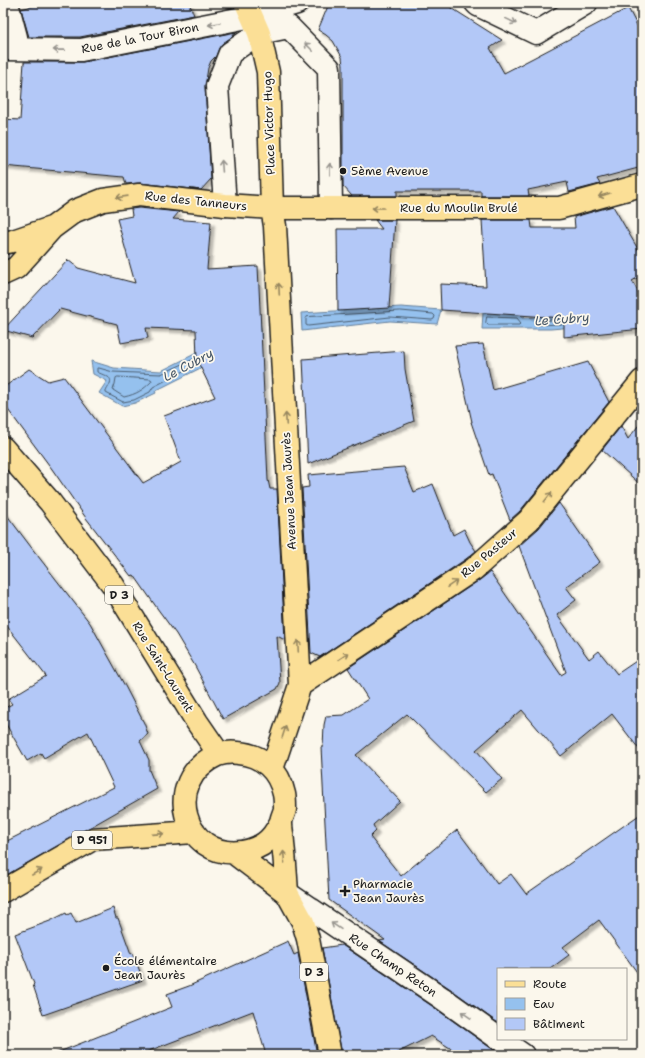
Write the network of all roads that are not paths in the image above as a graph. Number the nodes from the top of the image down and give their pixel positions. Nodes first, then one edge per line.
1 (7, 3) edge
2 (297, 3) edge
3 (476, 3) edge
4 (586, 3) edge
5 (253, 17) edge
6 (10, 49) edge
7 (642, 185) edge
8 (225, 205) junction
9 (272, 208) junction
10 (331, 208) junction
11 (52, 228) junction
12 (3, 243) edge
13 (3, 274) edge
14 (642, 381) edge
15 (3, 448) edge
16 (300, 685) junction
17 (219, 754) junction
18 (272, 769) junction
19 (281, 822) junction
20 (194, 832) junction
21 (234, 853) junction
22 (3, 891) edge
23 (287, 893) junction
24 (497, 1037) edge
25 (502, 1040) edge
26 (330, 1055) edge
27 (523, 1055) edge

1 - 6 street
2 - 5 street
3 -> 4 street
5 -> 6 street, Rue de la Tour Biron
8 -> 5 street
5 - 9 main road, Place Victor Hugo
10 -> 5 street
7 -> 10 main road, Rue du Moulin Brulé
8 - 9 main road, Rue des Tanneurs
8 -> 11 main road, Rue des Tanneurs
9 - 10 main road, Rue du Moulin Brulé
16 -> 9 main road, Avenue Jean Jaurès
11 - 12 main road
11 - 13 main road, Rue des Tanneurs
16 -> 14 main road, Rue Pasteur
15 - 17 main road, Rue Saint-Laurent / D 3
18 -> 16 main road, Avenue Jean Jaurès
17 - 18 main road
17 - 20 main road
18 - 19 main road
19 - 21 main road
23 -> 19 main road, D 3
20 - 21 main road
22 -> 20 main road, D 951
21 - 23 main road, D 3
24 -> 23 street, Rue Champ Reton
23 - 26 main road, D 3
25 - 27 street, Rue Champ Reton

